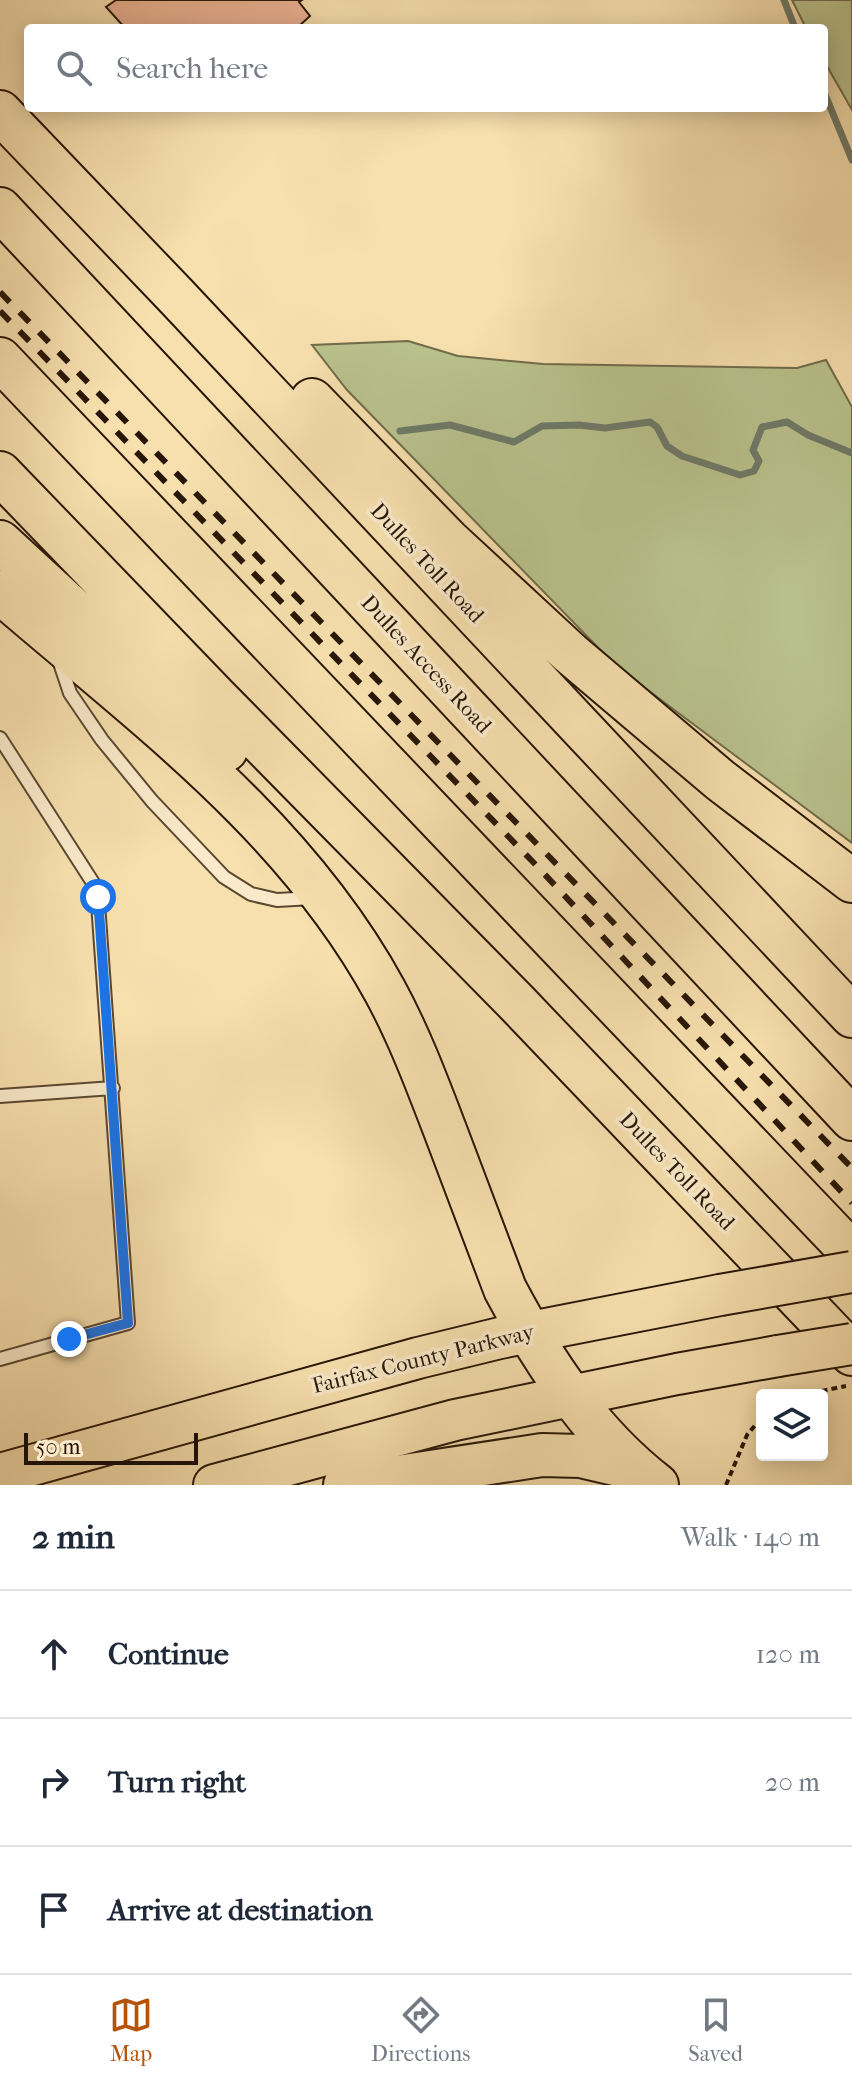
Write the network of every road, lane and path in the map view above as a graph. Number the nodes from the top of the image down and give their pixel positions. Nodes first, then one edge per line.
1 (0, 112) edge
2 (0, 209) edge
3 (177, 297) junction
4 (0, 359) edge
5 (0, 473) edge
6 (0, 542) edge
7 (0, 592) edge
8 (50, 634) junction
9 (0, 738) edge
10 (396, 879) junction
11 (852, 881) edge
12 (325, 897) junction
13 (852, 1016) edge
14 (113, 1088) junction
15 (0, 1096) edge
16 (852, 1119) edge
17 (852, 1253) edge
18 (852, 1272) edge
19 (530, 1332) junction
20 (852, 1344) edge
21 (852, 1354) edge
22 (0, 1359) edge
23 (852, 1385) edge
24 (827, 1389) edge
25 (570, 1395) junction
26 (756, 1424) edge
27 (0, 1474) edge
28 (647, 1477) edge
29 (214, 1485) edge
30 (345, 1485) edge
31 (726, 1485) edge

1 - 3 highway, Dulles Toll Road
2 - 16 highway, Dulles Access Road
3 - 11 highway
3 - 13 highway, Dulles Toll Road
4 - 17 highway
5 - 10 highway, Dulles Toll Road
6 - 10 highway
7 - 8 highway
8 - 12 highway
8 - 12 lane
9 - 14 lane
10 - 21 highway, Dulles Toll Road
12 - 19 highway
14 - 15 lane
14 - 22 lane
18 - 19 highway, Fairfax County Parkway, bridge
19 - 25 highway
19 - 27 highway, Fairfax County Parkway
20 - 25 highway, bridge
23 - 24 path
25 - 28 highway
25 - 29 highway
26 - 31 path
28 - 30 highway

